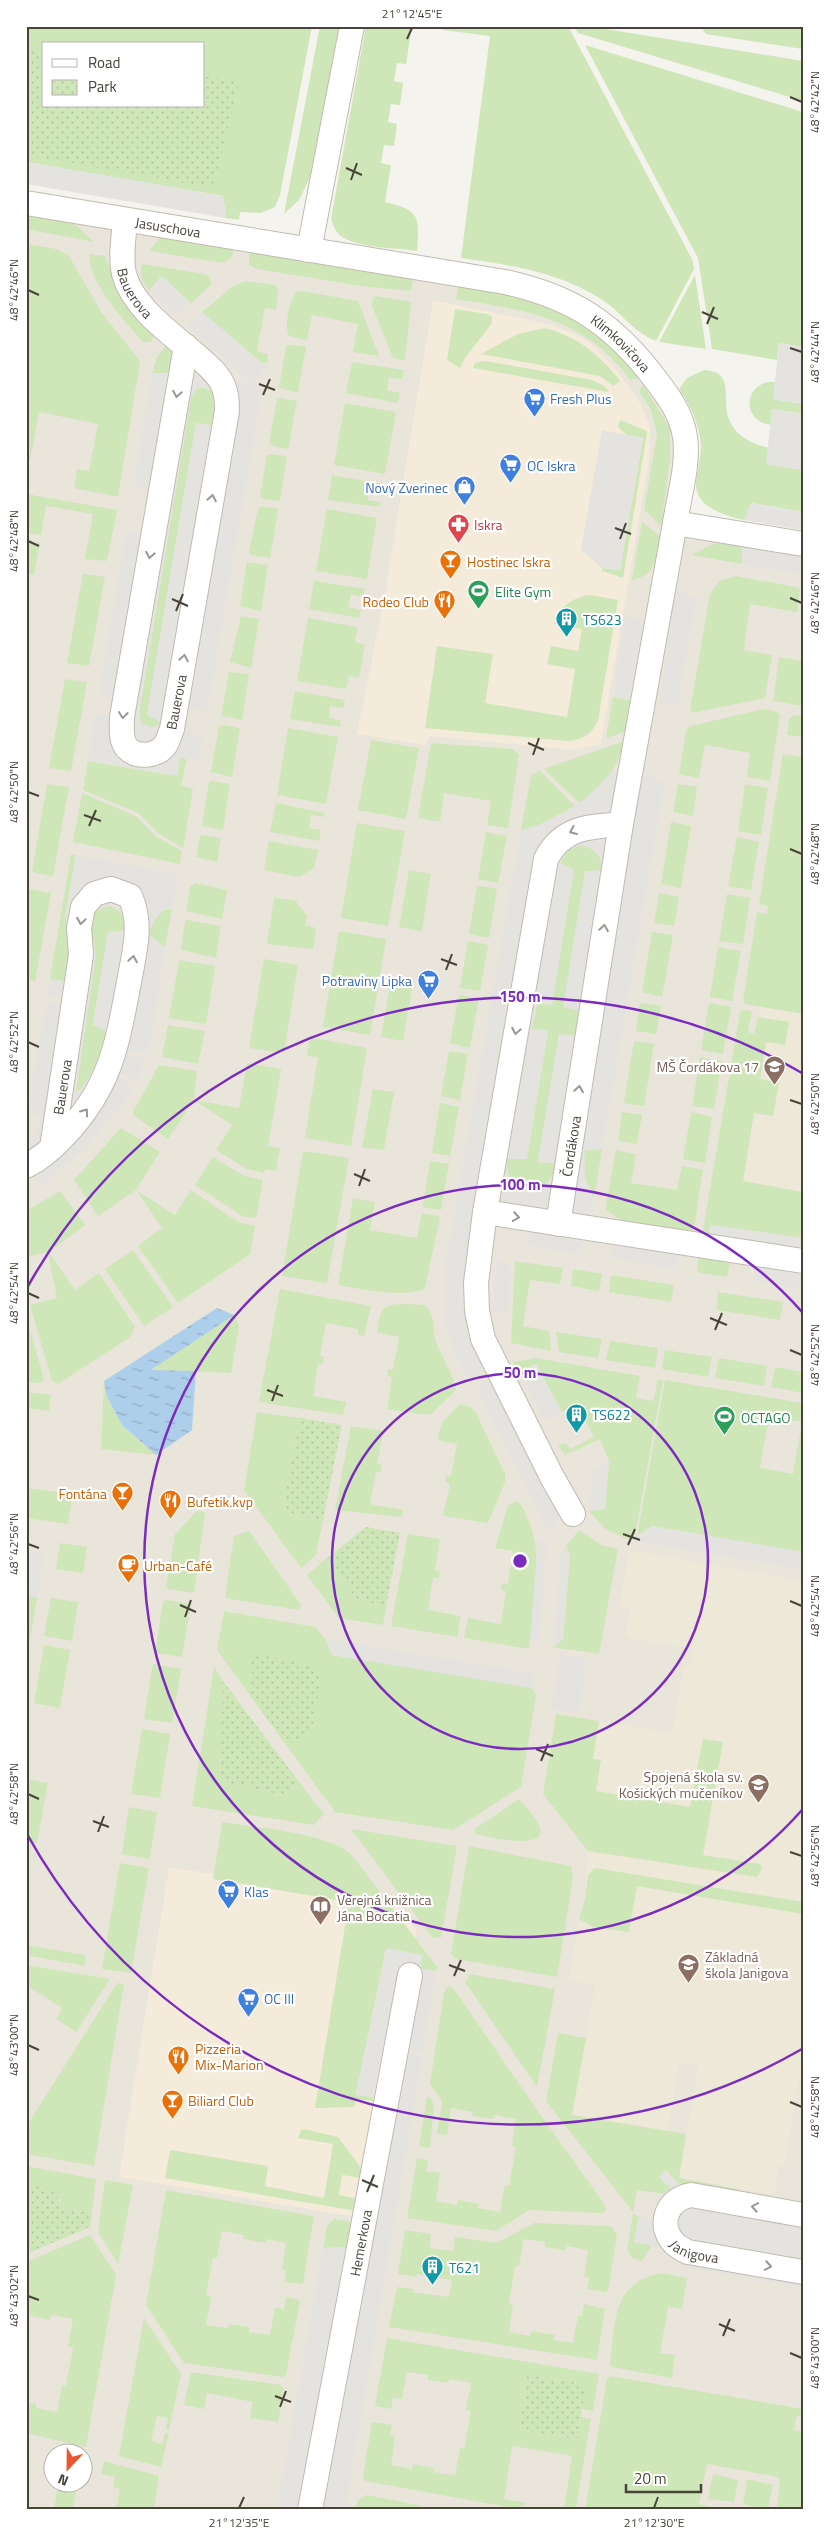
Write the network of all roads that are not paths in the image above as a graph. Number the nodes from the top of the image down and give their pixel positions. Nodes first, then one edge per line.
1 (352, 26) edge
2 (26, 203) edge
3 (125, 220) junction
4 (309, 250) junction
5 (186, 346) junction
6 (675, 523) junction
7 (803, 544) edge
8 (621, 824) junction
9 (52, 1148) junction
10 (26, 1166) edge
11 (485, 1212) junction
12 (558, 1224) junction
13 (803, 1261) edge
14 (573, 1514) dead end
15 (410, 1975) dead end
16 (803, 2215) edge
17 (803, 2272) edge
18 (310, 2510) edge

1 - 4 street
2 - 3 street, Jasuschova
3 - 4 street, Jasuschova
3 - 5 street, Bauerova
4 - 6 street, Klimkovičova
5 -> 5 street, Bauerova
6 - 7 street
6 - 8 street, Klimkovičova
8 -> 11 street
12 -> 8 street, Čordákova
9 -> 9 street, Bauerova
9 - 10 street, Bauerova
11 -> 12 street
11 - 14 street
12 - 13 street
15 - 18 street, Hemerkova
16 -> 17 street, Janigova

